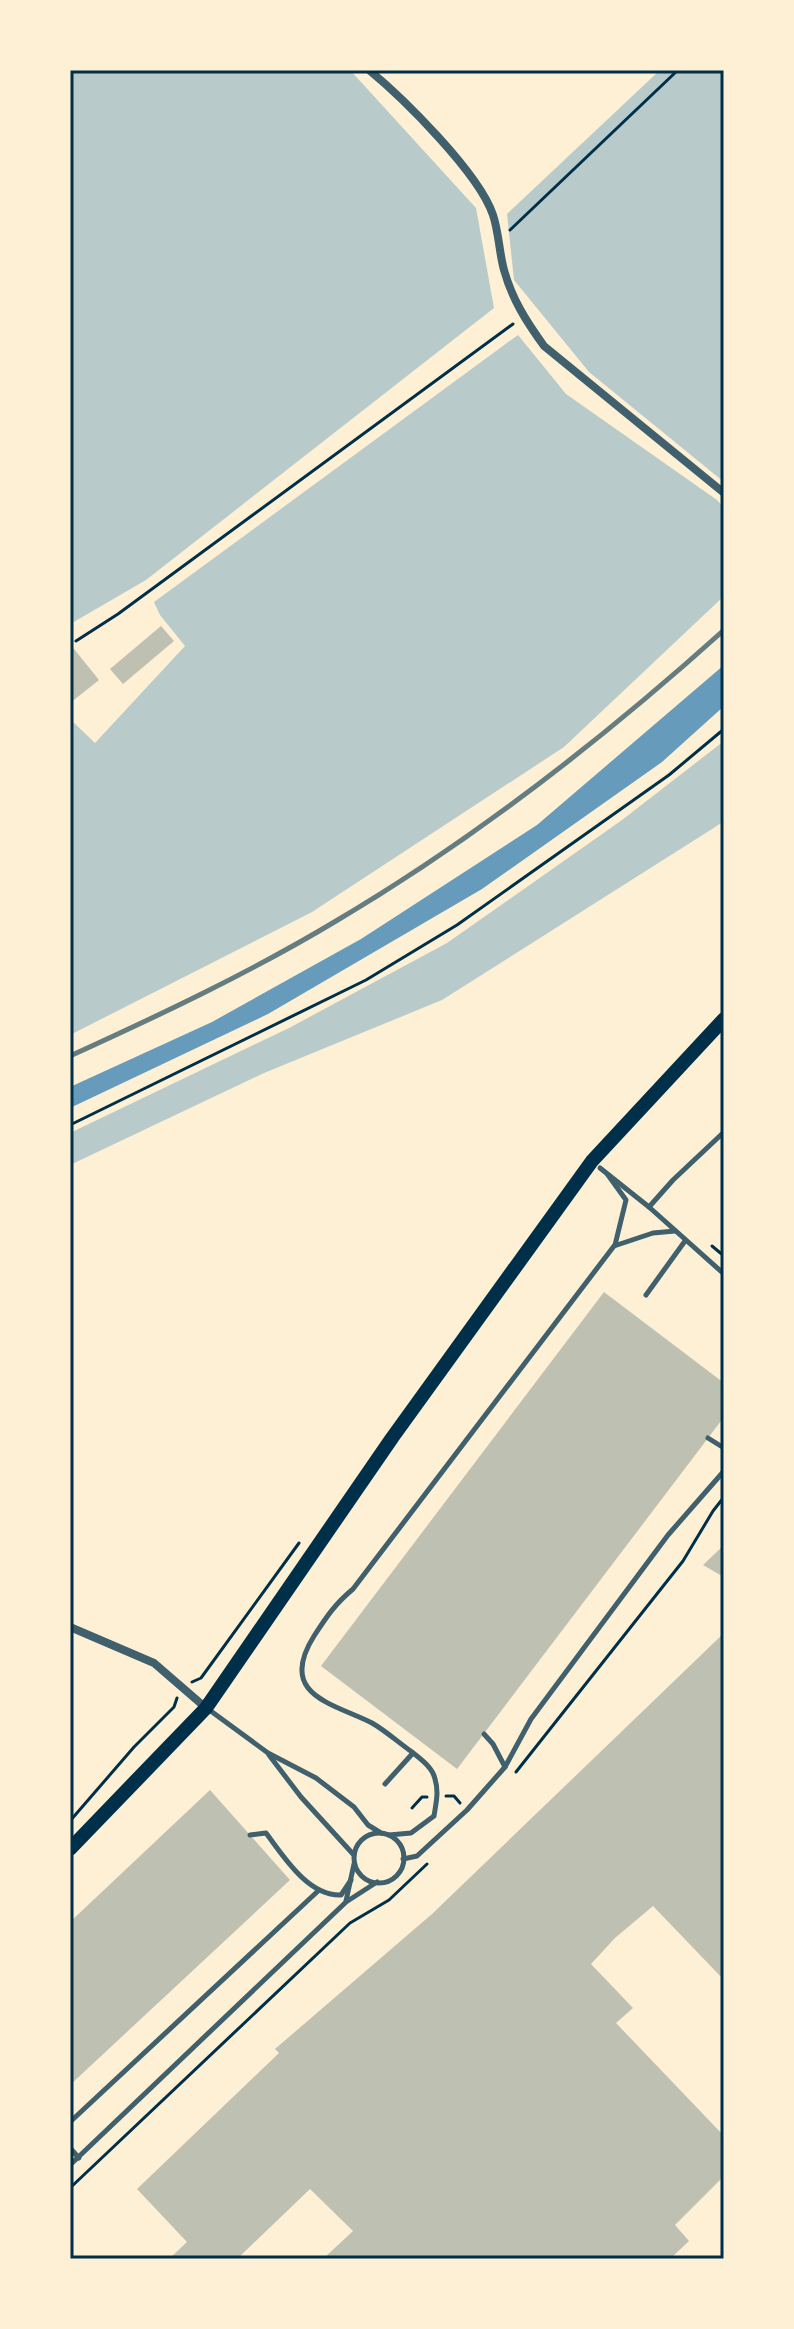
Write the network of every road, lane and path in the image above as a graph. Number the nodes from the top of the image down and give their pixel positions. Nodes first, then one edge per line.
1 (369, 70) edge
2 (678, 70) edge
3 (498, 241) junction
4 (523, 316) junction
5 (724, 493) edge
6 (76, 641) dead end
7 (724, 729) edge
8 (724, 1019) edge
9 (70, 1125) edge
10 (724, 1132) edge
11 (600, 1168) dead end
12 (608, 1175) junction
13 (649, 1207) junction
14 (675, 1231) junction
15 (685, 1241) junction
16 (614, 1246) junction
17 (724, 1274) edge
18 (646, 1295) dead end
19 (708, 1438) dead end
20 (724, 1448) edge
21 (724, 1471) edge
22 (70, 1627) edge
23 (206, 1708) junction
24 (484, 1734) dead end
25 (268, 1753) junction
26 (413, 1753) junction
27 (505, 1767) junction
28 (385, 1784) dead end
29 (381, 1833) junction
30 (250, 1835) dead end
31 (389, 1835) junction
32 (70, 1849) edge
33 (354, 1855) junction
34 (403, 1859) junction
35 (354, 1863) junction
36 (351, 1880) junction
37 (377, 1882) junction
38 (318, 1891) junction
39 (346, 1902) junction
40 (70, 2122) edge
41 (70, 2148) edge
42 (79, 2158) junction
43 (70, 2165) edge

1 - 3 street
2 - 3 path
3 - 4 street
4 - 5 street
4 - 6 path
7 - 9 path
8 - 23 main road
10 - 13 lane
11 - 12 lane
12 - 13 lane
12 - 16 lane
13 - 14 lane
14 - 15 lane
14 - 16 lane
15 - 17 lane
15 - 18 lane
16 - 26 lane
19 - 20 lane
21 - 27 lane
22 - 23 street
23 - 25 lane
23 - 32 main road
24 - 27 lane
25 - 29 lane
25 - 33 lane
26 - 28 lane
26 - 31 lane
27 - 34 lane
29 - 31 lane
29 - 33 lane
30 - 38 lane
31 - 34 lane
33 - 35 lane
34 - 37 lane
35 - 36 lane
35 - 37 lane
36 - 38 lane
36 - 39 lane
37 - 39 lane
38 - 40 lane
39 - 42 lane
41 - 42 lane
42 - 43 lane

